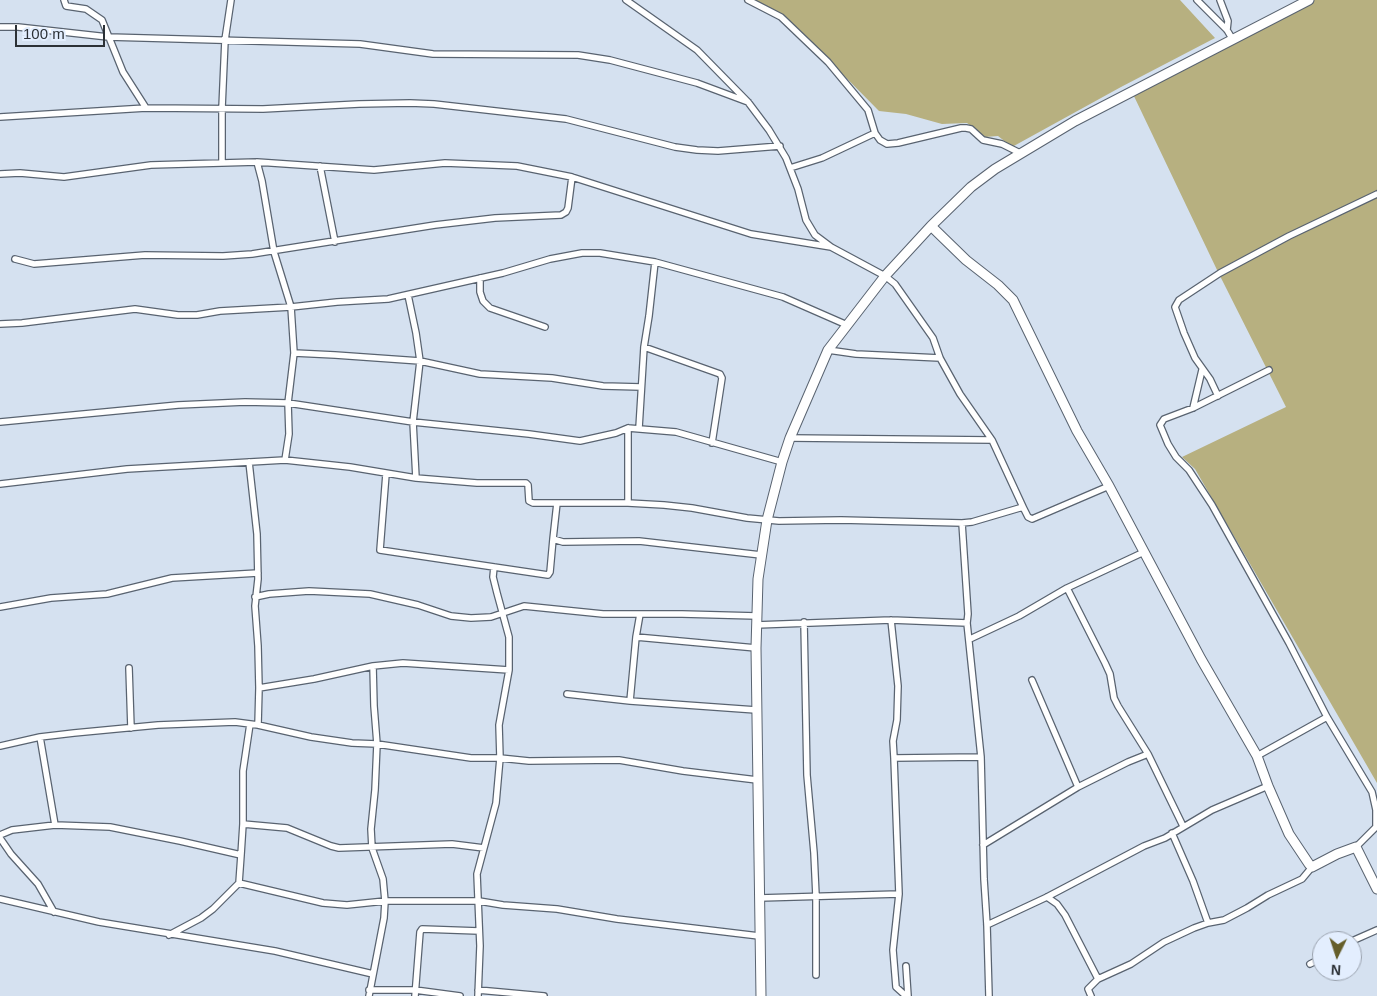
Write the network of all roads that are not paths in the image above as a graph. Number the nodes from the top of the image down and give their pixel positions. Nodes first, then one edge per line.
1 (64, 0) edge
2 (231, 0) edge
3 (626, 0) edge
4 (748, 0) edge
5 (1197, 0) edge
6 (1220, 0) edge
7 (1309, 0) edge
8 (0, 27) edge
9 (1227, 30) junction
10 (108, 37) junction
11 (225, 40) junction
12 (1233, 40) junction
13 (748, 102) junction
14 (146, 108) junction
15 (222, 108) junction
16 (0, 117) edge
17 (875, 133) junction
18 (780, 146) junction
19 (1020, 153) junction
20 (257, 162) junction
21 (222, 163) junction
22 (320, 166) junction
23 (790, 168) junction
24 (0, 174) edge
25 (572, 177) junction
26 (1377, 194) edge
27 (931, 226) junction
28 (335, 242) junction
29 (831, 247) junction
30 (274, 252) junction
31 (15, 260) dead end
32 (655, 262) junction
33 (885, 276) junction
34 (480, 278) junction
35 (408, 296) junction
36 (291, 307) junction
37 (0, 324) edge
38 (847, 325) junction
39 (545, 327) dead end
40 (644, 347) junction
41 (828, 350) junction
42 (294, 354) junction
43 (940, 358) junction
44 (420, 361) junction
45 (1202, 370) junction
46 (1269, 370) dead end
47 (641, 387) junction
48 (1218, 396) junction
49 (288, 402) junction
50 (1193, 408) junction
51 (0, 422) edge
52 (413, 422) junction
53 (628, 428) junction
54 (639, 428) junction
55 (790, 438) junction
56 (992, 440) junction
57 (712, 443) junction
58 (285, 460) junction
59 (249, 462) junction
60 (782, 462) junction
61 (386, 474) junction
62 (416, 478) junction
63 (0, 484) edge
64 (1109, 486) junction
65 (557, 503) junction
66 (628, 503) junction
67 (1023, 507) junction
68 (767, 520) junction
69 (962, 523) junction
70 (553, 539) junction
71 (1144, 552) junction
72 (761, 555) junction
73 (494, 567) junction
74 (258, 573) junction
75 (1067, 588) junction
76 (255, 597) junction
77 (0, 607) edge
78 (501, 614) junction
79 (640, 614) junction
80 (756, 620) junction
81 (891, 620) junction
82 (804, 622) junction
83 (967, 622) junction
84 (636, 637) junction
85 (970, 639) junction
86 (756, 648) junction
87 (373, 666) junction
88 (129, 668) dead end
89 (509, 670) junction
90 (1032, 680) dead end
91 (259, 688) junction
92 (567, 694) dead end
93 (630, 701) junction
94 (756, 710) junction
95 (1327, 717) junction
96 (250, 724) junction
97 (258, 725) junction
98 (131, 728) junction
99 (40, 737) junction
100 (377, 744) junction
101 (0, 746) edge
102 (1148, 754) junction
103 (1257, 756) junction
104 (981, 757) junction
105 (500, 758) junction
106 (894, 758) junction
107 (757, 780) junction
108 (1268, 786) junction
109 (1078, 787) junction
110 (243, 824) junction
111 (55, 826) junction
112 (1183, 826) junction
113 (1376, 826) edge
114 (1172, 833) junction
115 (0, 836) edge
116 (982, 845) junction
117 (1356, 847) junction
118 (372, 848) junction
119 (484, 848) junction
120 (241, 855) junction
121 (1312, 867) junction
122 (1375, 879) edge
123 (239, 882) junction
124 (1377, 889) edge
125 (899, 894) junction
126 (816, 896) junction
127 (759, 898) junction
128 (1047, 898) junction
129 (0, 899) edge
130 (385, 901) junction
131 (479, 901) junction
132 (54, 912) junction
133 (1208, 923) junction
134 (987, 925) junction
135 (1377, 930) edge
136 (479, 931) junction
137 (169, 935) junction
138 (759, 936) junction
139 (1362, 937) edge
140 (906, 966) dead end
141 (373, 974) junction
142 (816, 975) dead end
143 (1098, 979) junction
144 (369, 993) edge
145 (415, 993) edge
146 (478, 993) edge
147 (460, 996) edge
148 (544, 996) edge
149 (761, 996) edge
150 (907, 996) edge
151 (989, 996) edge
152 (1091, 996) edge

1 - 10 street
2 - 11 street
3 - 13 street
4 - 17 street
5 - 9 street
6 - 9 street
7 - 12 main road
8 - 10 street
9 - 12 street
10 - 11 street
10 - 14 street
11 - 13 street
11 - 15 street
12 - 19 main road
13 - 18 street
14 - 15 street
14 - 16 street
15 - 18 street
15 - 21 street
17 - 19 street
17 - 23 street
18 - 23 street
19 - 27 main road
20 - 21 street
20 - 22 street
20 - 30 street
21 - 24 street
22 - 25 street
22 - 28 street
23 - 29 street
25 - 28 street
25 - 29 street
26 - 45 street
27 - 33 main road
27 - 64 main road
28 - 30 street
29 - 33 street
30 - 31 street
30 - 36 street
32 - 34 street
32 - 38 street
32 - 40 street
33 - 38 main road
33 - 43 street
34 - 35 street
34 - 39 street
35 - 36 street
35 - 44 street
36 - 37 street
36 - 42 street
38 - 41 main road
40 - 47 street
40 - 57 street
41 - 43 street
41 - 55 main road
42 - 44 street
42 - 49 street
43 - 56 street
44 - 47 street
44 - 52 street
45 - 48 street
45 - 50 street
46 - 48 street
47 - 54 street
48 - 50 street
49 - 51 street
49 - 52 street
49 - 58 street
50 - 95 street
52 - 53 street
52 - 62 street
53 - 54 street
53 - 66 street
54 - 57 street
55 - 56 street
55 - 60 main road
56 - 67 street
57 - 60 street
58 - 59 street
58 - 61 street
59 - 63 street
59 - 74 street
60 - 68 main road
61 - 62 street
61 - 73 street
62 - 65 street
64 - 67 street
64 - 71 main road
65 - 66 street
65 - 70 street
66 - 68 street
67 - 69 street
68 - 69 street
68 - 72 main road
69 - 83 street
70 - 72 street
70 - 73 street
71 - 75 street
71 - 103 main road
72 - 80 main road
73 - 78 street
74 - 76 street
74 - 77 street
75 - 85 street
75 - 102 street
76 - 78 street
76 - 91 street
78 - 79 street
78 - 89 street
79 - 80 street
79 - 84 street
80 - 82 street
80 - 86 main road
81 - 82 street
81 - 83 street
81 - 106 street
82 - 126 street
83 - 85 street
84 - 86 street
84 - 93 street
85 - 104 street
86 - 94 main road
87 - 89 street
87 - 91 street
87 - 100 street
88 - 98 street
89 - 105 street
90 - 109 street
91 - 97 street
92 - 93 street
93 - 94 street
94 - 107 main road
95 - 103 street
95 - 113 street
96 - 97 street
96 - 98 street
96 - 110 street
97 - 100 street
98 - 99 street
99 - 101 street
99 - 111 street
100 - 105 street
100 - 118 street
102 - 109 street
102 - 112 street
103 - 108 main road
104 - 106 street
104 - 116 street
105 - 107 street
105 - 119 street
106 - 125 street
107 - 127 main road
108 - 112 street
108 - 121 main road
109 - 116 street
110 - 118 street
110 - 120 street
111 - 115 street
111 - 120 street
112 - 114 street
113 - 117 street
114 - 128 street
114 - 133 street
115 - 132 street
116 - 134 street
117 - 121 main road
117 - 122 main road
118 - 119 street
118 - 130 street
119 - 131 street
120 - 123 street
121 - 133 street
122 - 124 main road
123 - 130 street
123 - 137 street
125 - 126 street
125 - 150 street
126 - 127 street
126 - 142 street
127 - 138 main road
128 - 134 street
128 - 143 street
129 - 132 street
130 - 131 street
130 - 141 street
131 - 136 street
131 - 138 street
132 - 137 street
133 - 143 street
134 - 151 street
135 - 139 street
136 - 145 street
136 - 146 street
137 - 141 street
138 - 149 main road
140 - 150 street
141 - 144 street
143 - 152 street
144 - 145 street
145 - 147 street
146 - 148 street

